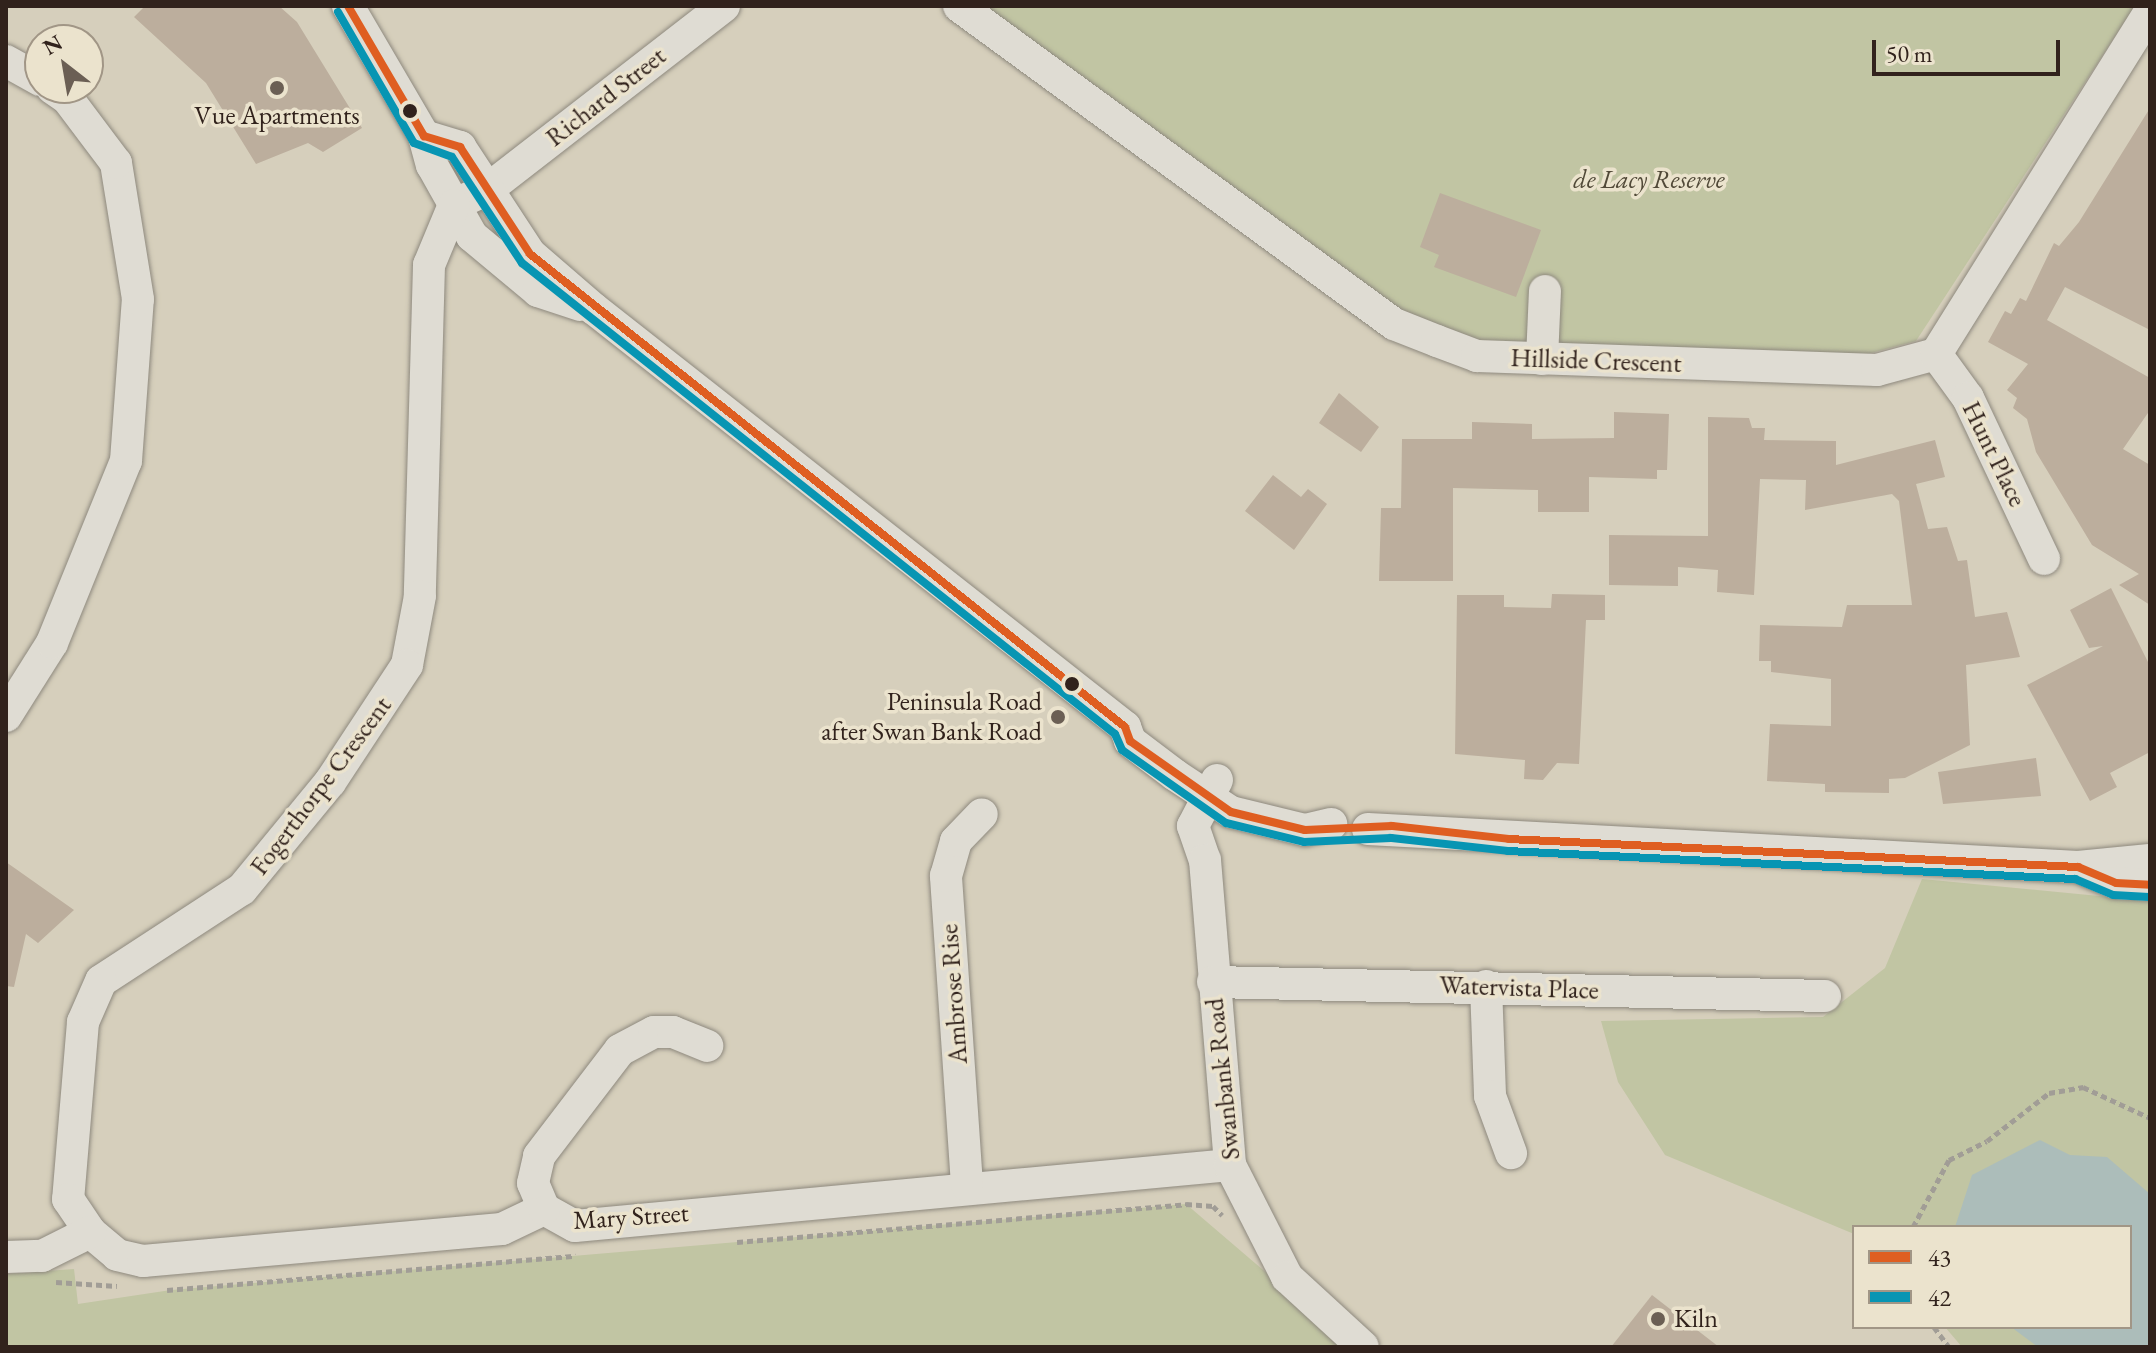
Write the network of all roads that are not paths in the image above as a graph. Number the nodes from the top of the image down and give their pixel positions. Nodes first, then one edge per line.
1 (348, 6) edge
2 (724, 6) edge
3 (959, 6) edge
4 (2150, 12) edge
5 (6, 61) edge
6 (24, 71) edge
7 (66, 104) edge
8 (424, 136) junction
9 (488, 189) junction
10 (461, 217) junction
11 (1545, 291) dead end
12 (594, 309) junction
13 (1936, 354) junction
14 (1542, 359) junction
15 (2044, 559) dead end
16 (6, 716) edge
17 (1223, 794) junction
18 (982, 814) dead end
19 (2150, 860) edge
20 (2078, 867) junction
21 (2150, 885) edge
22 (1213, 982) junction
23 (1486, 986) junction
24 (1825, 996) dead end
25 (707, 1046) dead end
26 (1511, 1153) dead end
27 (1230, 1165) junction
28 (967, 1185) junction
29 (68, 1199) joint
30 (544, 1209) junction
31 (90, 1232) junction
32 (6, 1257) edge
33 (1363, 1347) edge

1 - 8 street
2 - 9 street, Richard Street
3 - 14 street, Hillside Crescent
4 - 13 street
5 - 6 street
7 - 16 street
8 - 9 street
8 - 10 street
9 - 10 street
9 - 12 street
10 - 12 street
10 - 29 street, Fogerthorpe Crescent
11 - 14 street
12 - 17 street
13 - 14 street, Hillside Crescent
13 - 15 street, Hunt Place
17 - 20 street
17 - 22 street, Swanbank Road
18 - 28 street, Ambrose Rise
19 - 20 street
20 - 21 street
22 - 23 street, Watervista Place
22 - 27 street, Swanbank Road
23 - 24 street, Watervista Place
23 - 26 street
25 - 30 street
27 - 28 street, Mary Street
27 - 33 street, Swanbank Road
28 - 30 street, Mary Street
29 - 31 street, Mary Street
30 - 31 street, Mary Street
31 - 32 street

